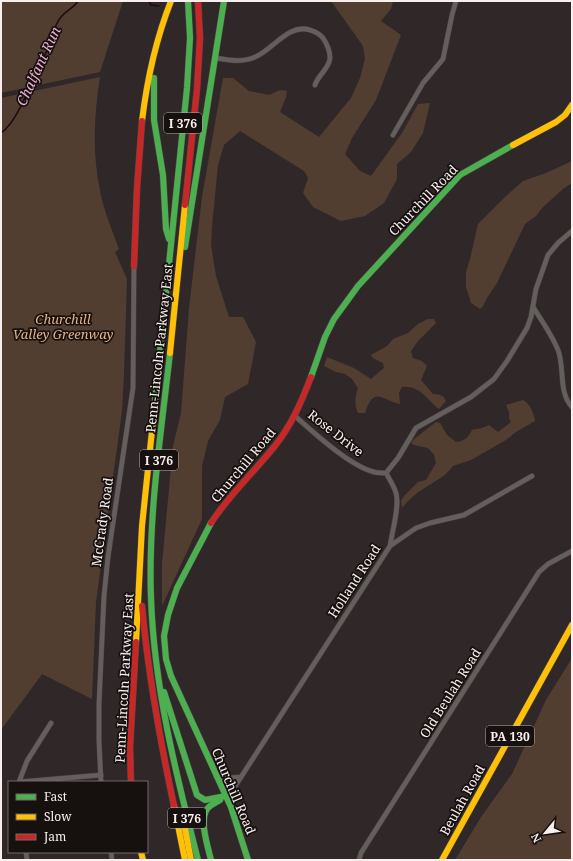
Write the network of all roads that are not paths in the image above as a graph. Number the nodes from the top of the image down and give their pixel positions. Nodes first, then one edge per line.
1 (171, 1) edge
2 (188, 1) edge
3 (198, 1) edge
4 (224, 1) edge
5 (456, 1) edge
6 (157, 45) junction
7 (215, 58) junction
8 (316, 85) dead end
9 (572, 104) edge
10 (393, 135) dead end
11 (572, 231) edge
12 (171, 244) junction
13 (134, 266) joint
14 (176, 293) junction
15 (533, 307) junction
16 (572, 407) edge
17 (295, 416) junction
18 (386, 473) junction
19 (532, 476) dead end
20 (390, 546) junction
21 (572, 551) edge
22 (140, 567) junction
23 (572, 625) edge
24 (156, 669) junction
25 (51, 723) dead end
26 (101, 775) junction
27 (216, 776) junction
28 (176, 777) junction
29 (241, 777) junction
30 (19, 781) edge
31 (31, 781) edge
32 (102, 781) edge
33 (131, 781) edge
34 (226, 796) junction
35 (185, 860) edge
36 (190, 860) edge
37 (198, 860) edge
38 (211, 860) edge
39 (248, 860) edge
40 (359, 860) edge
41 (442, 860) edge

1 - 6 main road
2 - 12 main road, Penn-Lincoln Parkway East / I 376
3 - 14 main road, Penn-Lincoln Parkway East / I 376
4 - 7 main road
5 - 10 street
6 - 12 main road
6 - 13 main road
7 - 8 street
7 - 14 main road
9 - 17 main road, Churchill Road
11 - 15 street
12 - 22 main road, Penn-Lincoln Parkway East / I 376
13 - 26 street, McCrady Road
14 - 24 main road, Penn-Lincoln Parkway East / I 376
15 - 16 street
15 - 18 street
17 - 18 street, Rose Drive
17 - 27 main road, Churchill Road
18 - 20 street, Holland Road
19 - 20 street
20 - 29 street, Holland Road
21 - 40 street, Old Beulah Road
22 - 33 main road, Penn-Lincoln Parkway East / I 376
22 - 35 main road
23 - 41 main road, Beulah Road / PA 130
24 - 28 main road, Penn-Lincoln Parkway East / I 376
24 - 34 main road
25 - 30 street
26 - 31 street
26 - 32 street, McCrady Road
27 - 29 street
27 - 34 main road, Churchill Road
28 - 36 main road
28 - 37 main road, Penn-Lincoln Parkway East / I 376
29 - 34 street, Holland Road
34 - 38 main road
34 - 39 main road, Churchill Road

